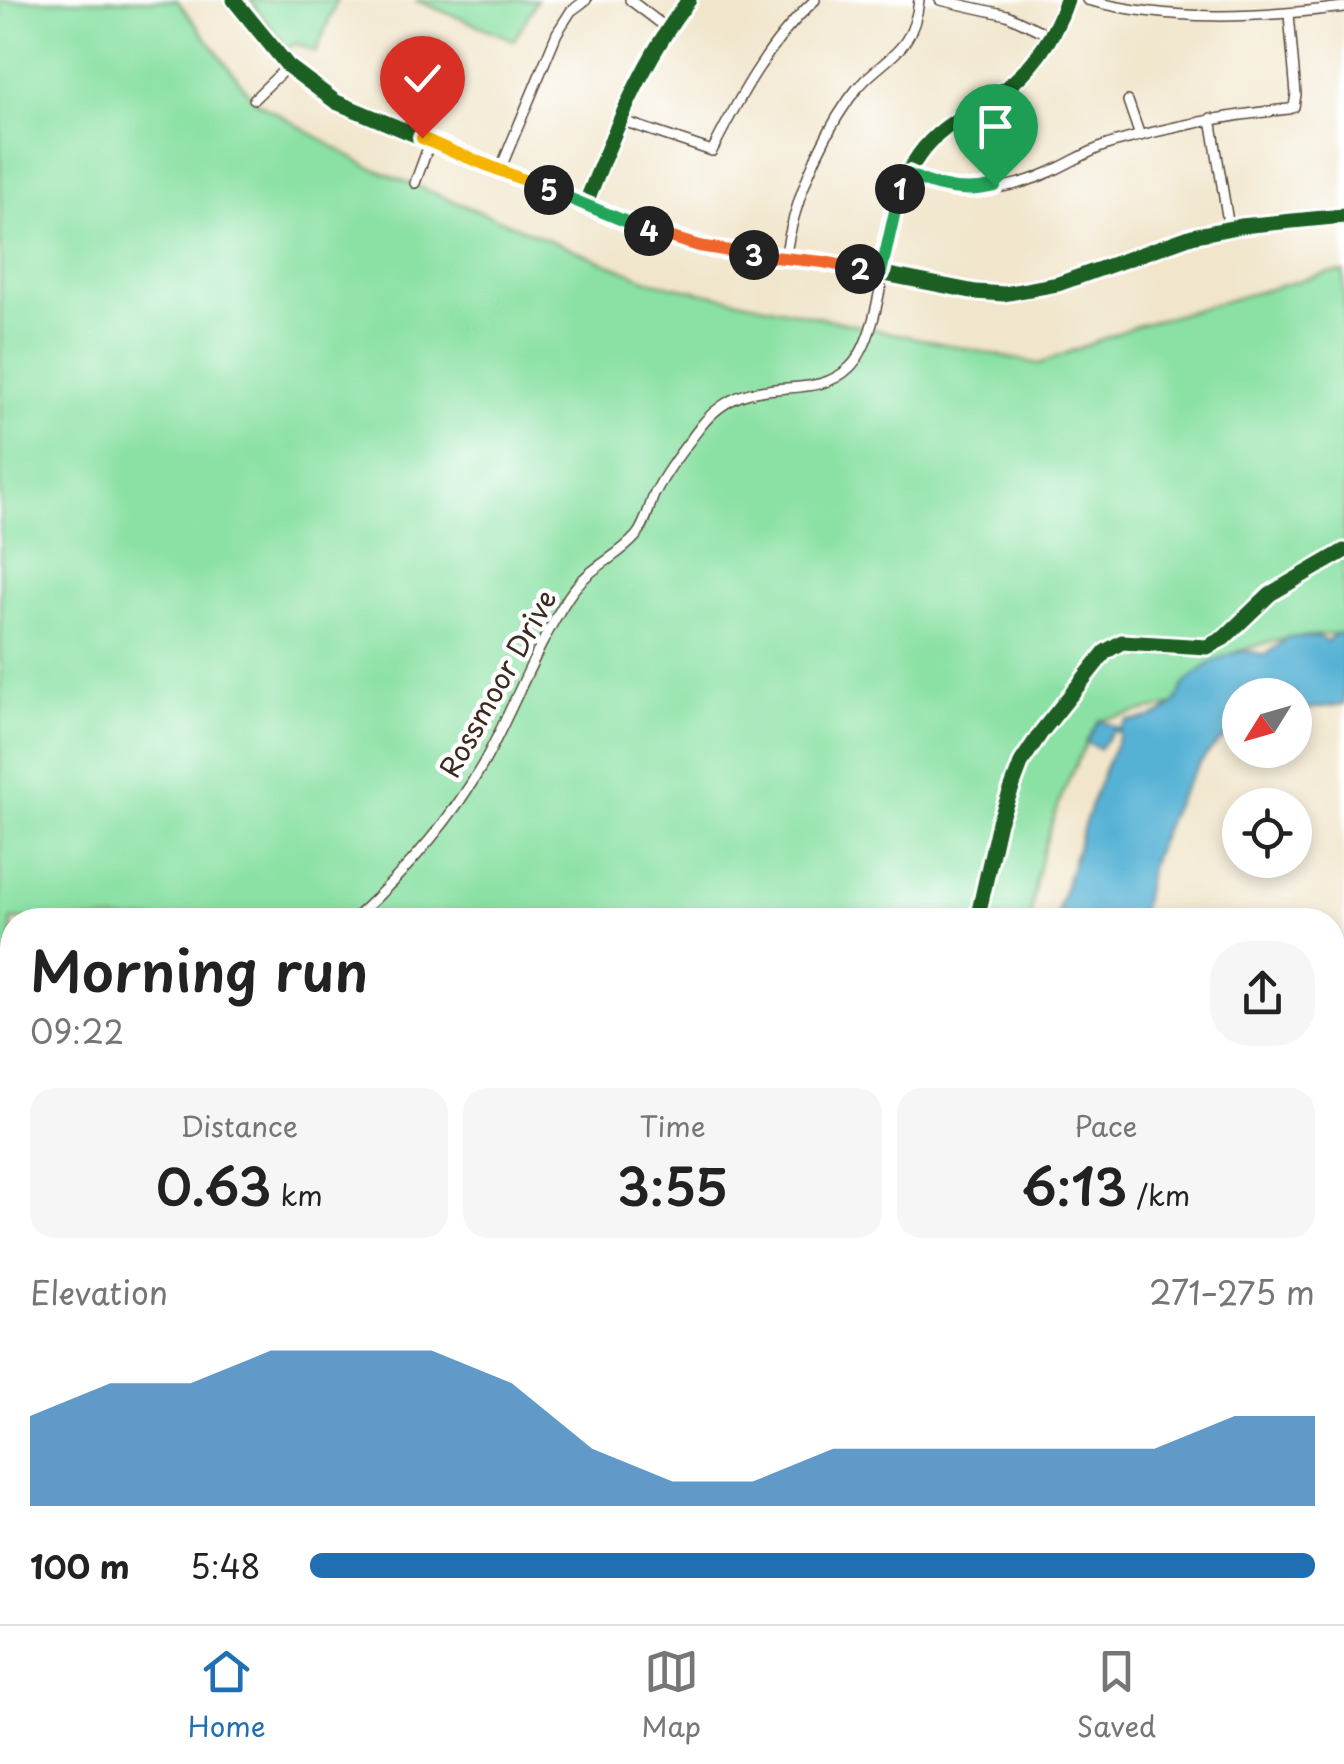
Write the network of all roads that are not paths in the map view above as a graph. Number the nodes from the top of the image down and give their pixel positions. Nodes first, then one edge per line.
1 (234, 0) edge
2 (586, 0) edge
3 (630, 0) edge
4 (689, 0) edge
5 (815, 0) edge
6 (919, 0) edge
7 (940, 0) edge
8 (1067, 0) edge
9 (1087, 0) edge
10 (1344, 7) edge
11 (1288, 14) junction
12 (668, 29) junction
13 (1050, 36) junction
14 (288, 66) junction
15 (254, 99) dead end
16 (1128, 101) dead end
17 (1211, 118) junction
18 (620, 120) junction
19 (1140, 136) junction
20 (430, 142) junction
21 (500, 170) junction
22 (908, 174) junction
23 (415, 183) dead end
24 (585, 205) junction
25 (1344, 216) edge
26 (1229, 228) junction
27 (785, 258) junction
28 (881, 273) junction
29 (365, 908) edge

1 - 14 street
2 - 21 street
3 - 12 street
4 - 12 street
5 - 18 street
6 - 27 street
7 - 13 street
8 - 13 street, Rossmoor Drive
9 - 11 street
10 - 11 street
11 - 17 street
12 - 18 street
13 - 22 street, Rossmoor Drive
14 - 15 street
14 - 20 street
16 - 19 street
17 - 19 street
17 - 26 street
18 - 24 street
19 - 22 street
20 - 21 street
20 - 23 street
21 - 24 street
22 - 28 street, Rossmoor Drive
24 - 27 street
25 - 26 street
26 - 28 street
27 - 28 street
28 - 29 street, Rossmoor Drive

